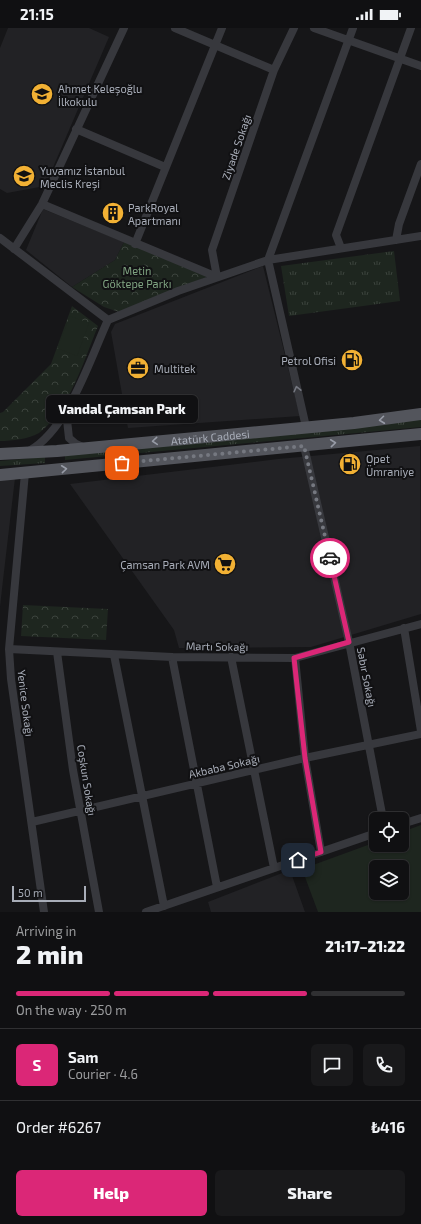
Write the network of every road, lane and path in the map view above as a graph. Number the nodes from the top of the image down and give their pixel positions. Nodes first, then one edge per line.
1 (124, 28) edge
2 (174, 28) edge
3 (222, 28) edge
4 (294, 28) edge
5 (314, 28) edge
6 (353, 28) edge
7 (411, 28) edge
8 (348, 40) junction
9 (215, 46) junction
10 (400, 58) junction
11 (421, 66) edge
12 (274, 70) junction
13 (76, 129) junction
14 (421, 164) edge
15 (165, 167) junction
16 (42, 204) junction
17 (421, 236) edge
18 (0, 238) edge
19 (396, 240) junction
20 (135, 244) junction
21 (341, 248) junction
22 (14, 250) junction
23 (268, 260) junction
24 (217, 277) junction
25 (108, 320) junction
26 (68, 409) junction
27 (421, 414) edge
28 (306, 427) junction
29 (421, 434) edge
30 (304, 446) junction
31 (86, 448) junction
32 (0, 454) edge
33 (23, 454) junction
34 (25, 473) junction
35 (0, 475) edge
36 (421, 624) edge
37 (404, 628) junction
38 (349, 642) junction
39 (9, 649) junction
40 (57, 652) junction
41 (114, 655) junction
42 (172, 656) junction
43 (230, 657) junction
44 (294, 658) junction
45 (421, 732) edge
46 (369, 745) junction
47 (305, 758) junction
48 (254, 770) junction
49 (197, 784) junction
50 (142, 797) junction
51 (81, 811) junction
52 (382, 812) edge
53 (421, 818) edge
54 (32, 822) junction
55 (409, 822) edge
56 (369, 835) edge
57 (321, 852) junction
58 (274, 868) junction
59 (217, 887) junction
60 (164, 906) junction
61 (44, 912) edge
62 (99, 912) edge
63 (146, 912) edge

1 - 13 street
2 - 9 street
3 - 9 street
4 - 12 street, Ziyade Sokağı
5 - 8 street
6 - 8 street
7 - 10 street
8 - 10 street
8 - 23 street
9 - 12 street
9 - 15 street
10 - 11 street
10 - 21 street
12 - 24 street, Ziyade Sokağı
13 - 15 street
13 - 16 street
14 - 19 street
15 - 20 street
16 - 20 street
16 - 22 street
17 - 19 street
18 - 22 street
19 - 21 street
20 - 24 street
21 - 23 street
22 - 25 street
23 - 24 street
28 -> 23 street
24 - 25 street
25 - 26 street
26 - 31 street
26 - 33 street
27 -> 28 main road, Atatürk Caddesi
28 -> 31 main road, Atatürk Caddesi
30 -> 29 main road, Atatürk Caddesi
34 -> 30 main road, Atatürk Caddesi
30 - 38 street, Sabır Sokağı
31 - 33 main road, Atatürk Caddesi
32 - 33 main road, Atatürk Caddesi
34 - 35 main road, Atatürk Caddesi
34 - 39 street, Yenice Sokağı
36 - 37 street, Martı Sokağı
37 - 38 street, Martı Sokağı
37 - 45 street
38 - 44 street, Martı Sokağı
38 - 46 street, Sabır Sokağı
39 - 40 street, Martı Sokağı
39 - 54 street, Yenice Sokağı
40 - 41 street, Martı Sokağı
40 - 51 street, Coşkun Sokağı
41 - 42 street, Martı Sokağı
41 - 50 street
42 - 43 street, Martı Sokağı
42 - 49 street
43 - 44 street, Martı Sokağı
43 - 48 street
44 - 47 street
45 - 46 street, Akbaba Sokağı
46 - 47 street, Akbaba Sokağı
46 - 52 street, Sabır Sokağı
47 - 48 street, Akbaba Sokağı
47 - 57 street
48 - 49 street, Akbaba Sokağı
48 - 58 street
49 - 50 street, Akbaba Sokağı
49 - 59 street
50 - 51 street, Akbaba Sokağı
50 - 60 street
51 - 54 street, Akbaba Sokağı
51 - 62 street, Coşkun Sokağı
53 - 55 street
54 - 61 street, Yenice Sokağı
56 - 57 street
57 - 58 street
58 - 59 street
59 - 60 street
60 - 63 street

